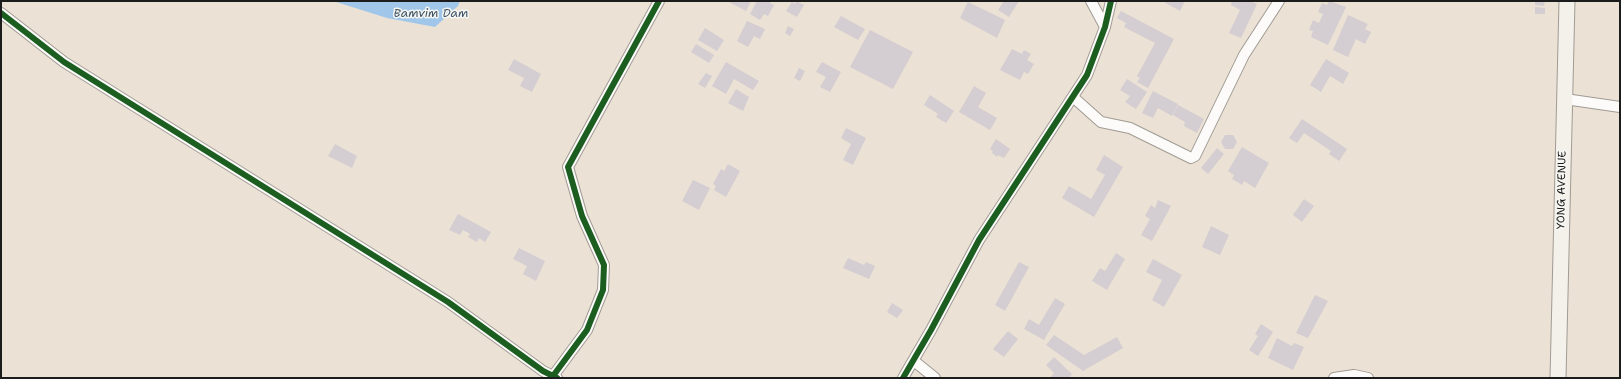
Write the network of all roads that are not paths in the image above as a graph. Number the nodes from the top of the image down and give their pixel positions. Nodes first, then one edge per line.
1 (659, 1) edge
2 (1091, 1) edge
3 (1111, 1) edge
4 (1279, 1) edge
5 (1567, 1) edge
6 (1, 13) edge
7 (1105, 27) junction
8 (1073, 97) junction
9 (1565, 98) junction
10 (1620, 107) edge
11 (914, 361) junction
12 (555, 377) edge
13 (903, 378) edge
14 (935, 378) edge
15 (1334, 378) edge
16 (1368, 378) edge
17 (1558, 378) edge

1 - 12 street
2 - 7 street
3 - 7 street
4 - 8 street
5 - 9 street, YONG AVENUE
6 - 12 street
7 - 8 street
8 - 11 street
9 - 10 street
9 - 17 street, YONG AVENUE
11 - 13 street
11 - 14 street
15 - 16 street

